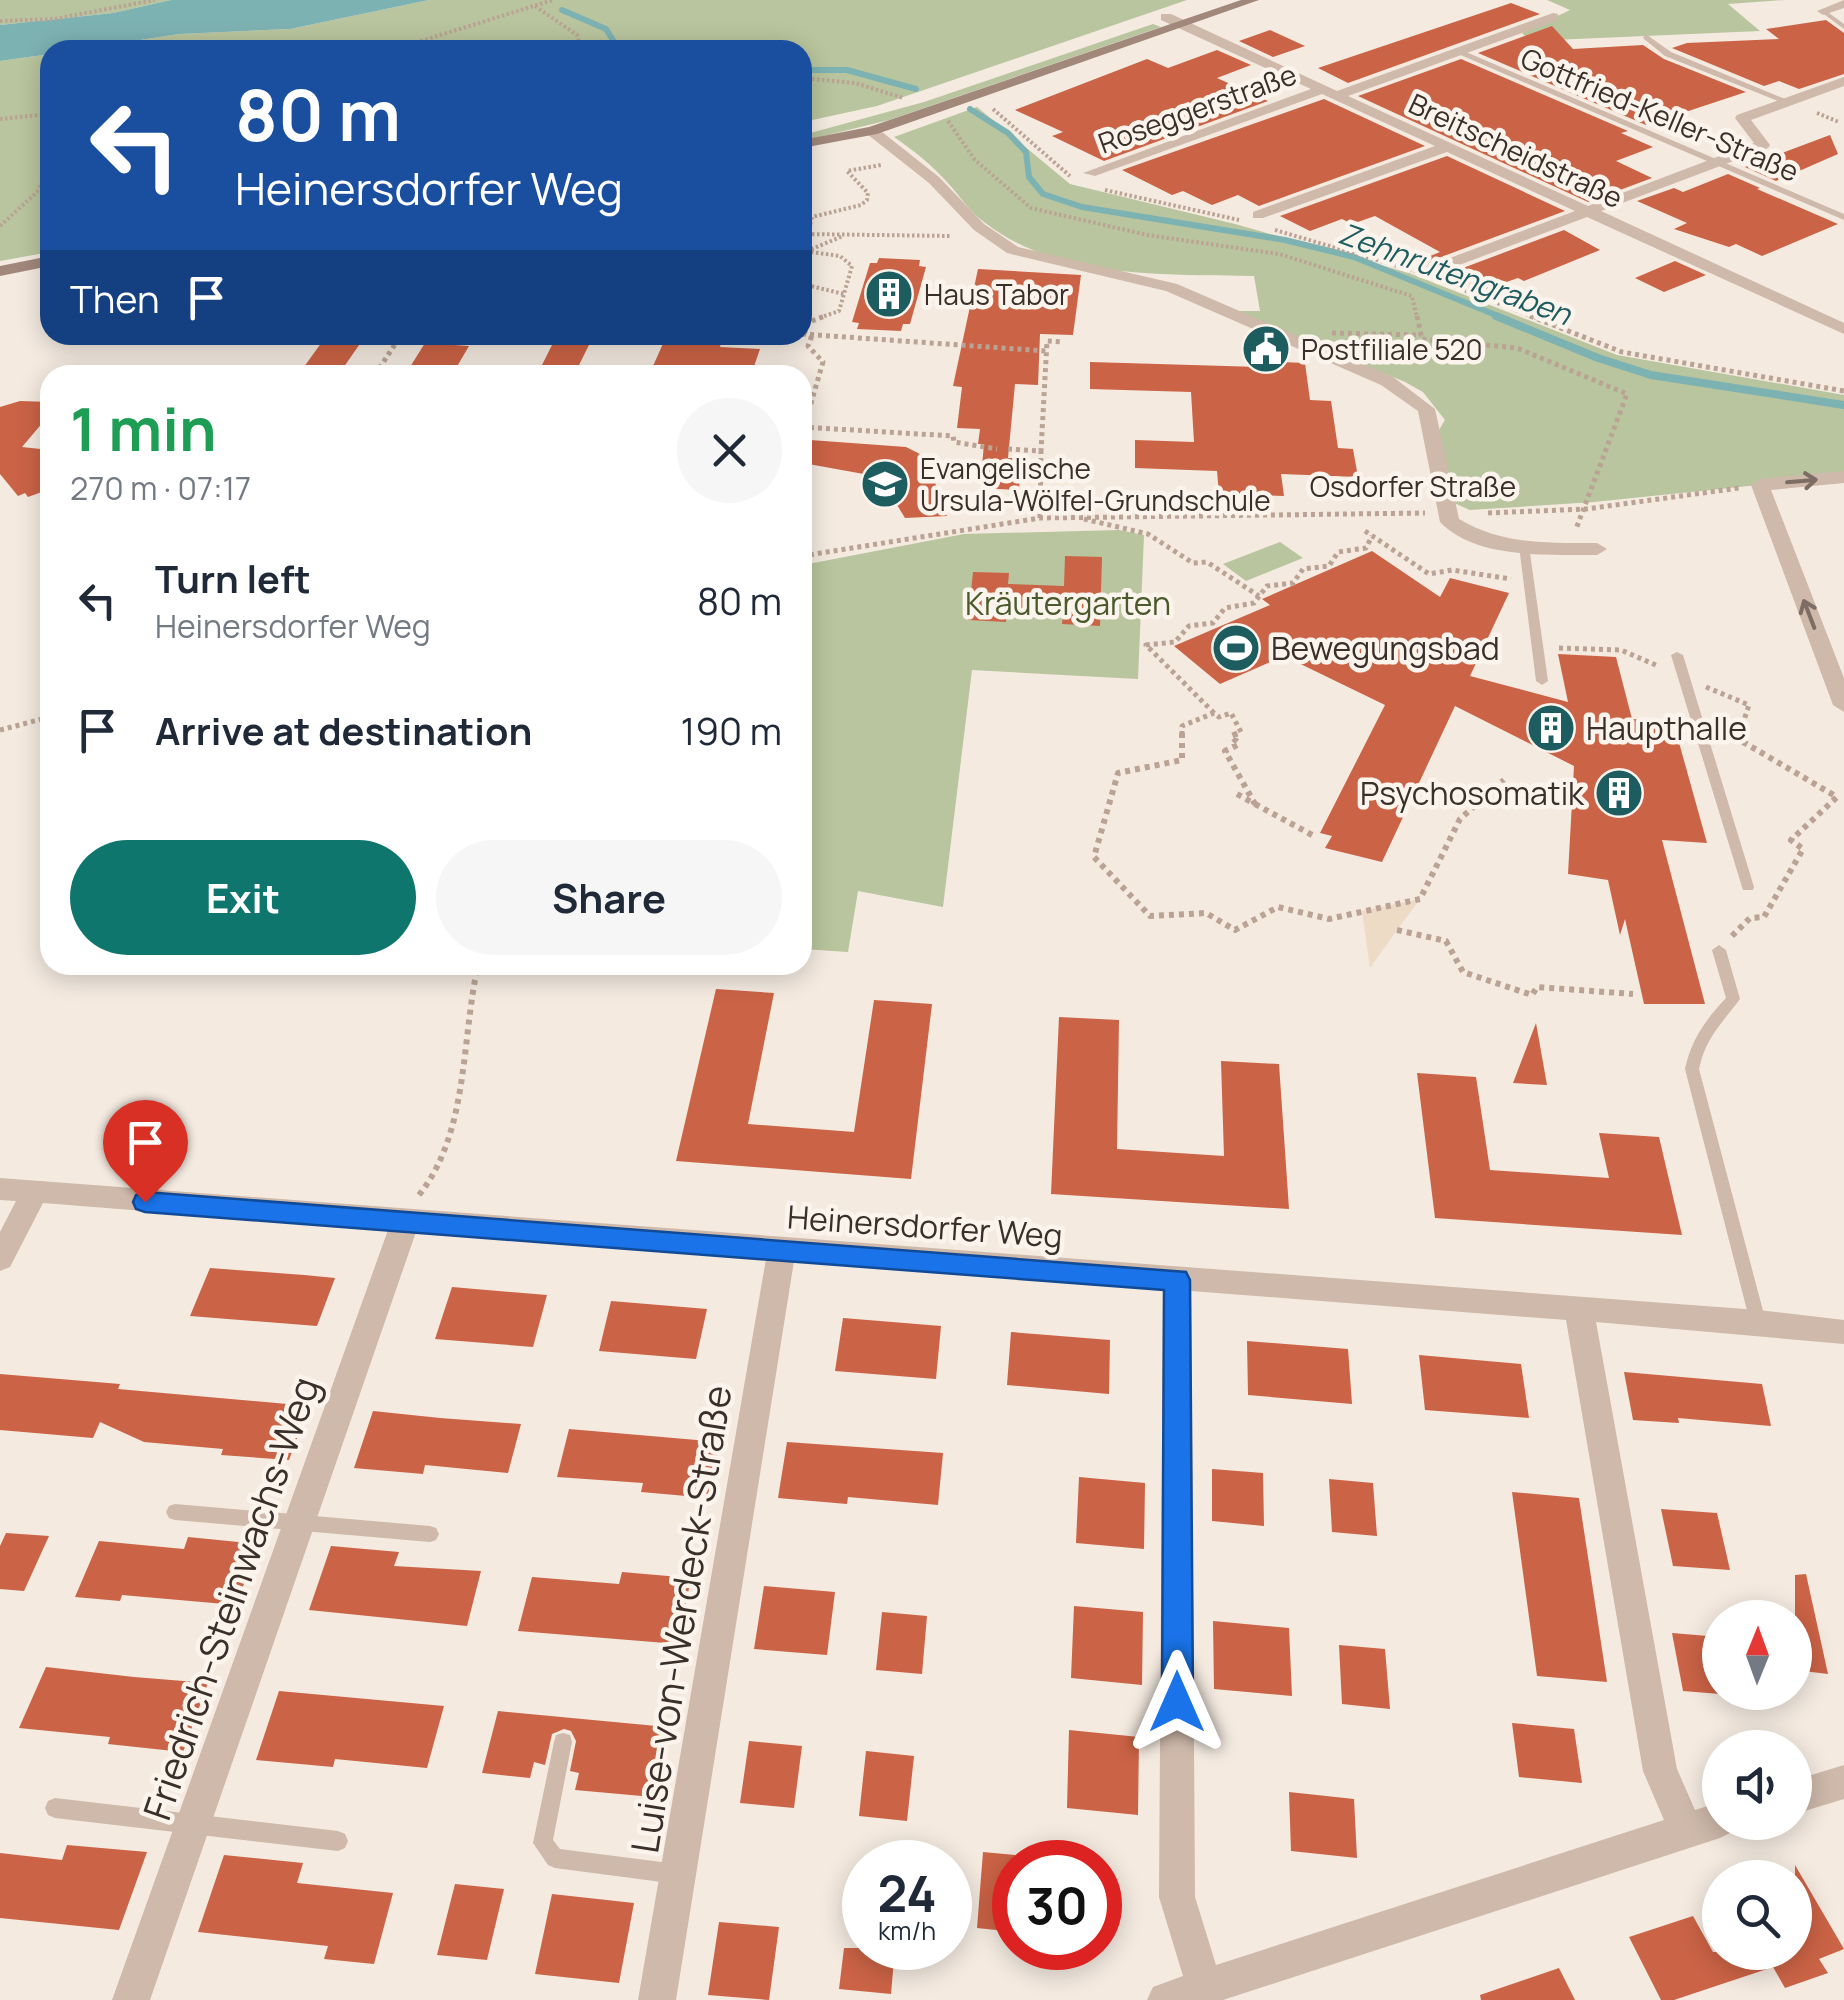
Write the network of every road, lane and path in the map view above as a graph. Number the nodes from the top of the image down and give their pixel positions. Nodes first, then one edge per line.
1 (156, 0) edge
2 (553, 0) edge
3 (1215, 0) edge
4 (1252, 0) edge
5 (1844, 4) edge
6 (534, 6) junction
7 (1822, 10) joint
8 (1166, 17) junction
9 (1552, 17) dead end
10 (0, 20) edge
11 (1186, 24) junction
12 (1844, 27) edge
13 (1647, 37) dead end
14 (424, 40) edge
15 (578, 40) edge
16 (1459, 52) junction
17 (812, 79) edge
18 (1844, 81) edge
19 (1328, 93) junction
20 (1786, 102) junction
21 (911, 103) junction
22 (943, 106) junction
23 (40, 115) edge
24 (0, 119) edge
25 (812, 129) edge
26 (872, 131) junction
27 (812, 142) edge
28 (1450, 146) junction
29 (912, 161) junction
30 (1718, 163) junction
31 (1090, 173) dead end
32 (40, 186) edge
33 (1587, 212) junction
34 (812, 217) edge
35 (1844, 217) edge
36 (1260, 221) joint
37 (0, 226) edge
38 (812, 234) edge
39 (844, 236) junction
40 (950, 236) dead end
41 (812, 252) edge
42 (812, 252) edge
43 (40, 263) edge
44 (0, 271) edge
45 (1422, 274) dead end
46 (1440, 274) joint
47 (40, 275) edge
48 (0, 281) edge
49 (812, 286) edge
50 (844, 294) junction
51 (812, 319) edge
52 (1844, 329) edge
53 (1329, 333) dead end
54 (812, 334) edge
55 (1421, 334) junction
56 (1063, 342) dead end
57 (808, 345) edge
58 (1046, 351) junction
59 (1844, 392) edge
60 (812, 399) edge
61 (812, 428) edge
62 (997, 448) dead end
63 (1008, 449) dead end
64 (1041, 451) junction
65 (1844, 478) edge
66 (1760, 485) junction
67 (1586, 509) junction
68 (1448, 513) junction
69 (1150, 516) junction
70 (1078, 517) junction
71 (1040, 518) junction
72 (1365, 532) dead end
73 (1148, 534) junction
74 (1372, 536) junction
75 (1524, 546) junction
76 (1567, 548) junction
77 (1597, 549) dead end
78 (812, 554) edge
79 (1529, 581) junction
80 (1259, 596) junction
81 (1676, 655) dead end
82 (1542, 681) dead end
83 (1844, 704) edge
84 (1214, 713) junction
85 (40, 720) edge
86 (0, 730) edge
87 (1504, 780) dead end
88 (1238, 794) dead end
89 (1255, 804) junction
90 (1314, 836) dead end
91 (1748, 887) dead end
92 (1397, 930) dead end
93 (1719, 950) dead end
94 (475, 975) edge
95 (1633, 994) dead end
96 (0, 1189) edge
97 (34, 1193) junction
98 (405, 1222) junction
99 (782, 1250) junction
100 (0, 1259) edge
101 (1177, 1280) junction
102 (1579, 1310) junction
103 (1758, 1322) junction
104 (1844, 1332) edge
105 (175, 1512) dead end
106 (299, 1522) junction
107 (430, 1534) dead end
108 (562, 1742) dead end
109 (1844, 1782) edge
110 (1812, 1792) edge
111 (55, 1808) dead end
112 (193, 1823) junction
113 (1702, 1824) edge
114 (1702, 1825) edge
115 (338, 1842) dead end
116 (678, 1874) junction
117 (1205, 1988) junction
118 (131, 2000) edge
119 (658, 2000) edge
120 (1166, 2000) edge

1 - 10 path
2 - 6 path
3 - 8 main road
4 - 11 main road
5 - 7 street
6 - 14 path
6 - 15 path
7 - 12 lane
8 - 11 street, Breitscheidstraße
8 - 21 main road
9 - 16 street, Roseggerstraße
11 - 19 street, Breitscheidstraße
11 - 22 main road
13 - 20 lane
16 - 19 street, Roseggerstraße
16 - 30 lane, Gottfried-Keller-Straße
17 - 21 path
18 - 20 street
19 - 28 street, Breitscheidstraße
19 - 31 street, Roseggerstraße
20 - 30 street
21 - 25 main road
22 - 26 main road
22 - 55 path
23 - 24 path
26 - 27 main road
26 - 29 street
28 - 33 street, Breitscheidstraße
28 - 36 street
29 - 34 path
29 - 68 street
30 - 33 street
30 - 35 lane, Gottfried-Keller-Straße
32 - 37 path
33 - 46 street
33 - 52 street, Breitscheidstraße
36 - 45 path
38 - 39 path
39 - 40 path
39 - 41 path
42 - 50 path
43 - 44 main road
46 - 59 path
47 - 48 main road
49 - 50 path
50 - 51 path
53 - 55 path
54 - 58 path
55 - 67 path
56 - 58 path
57 - 60 path
58 - 64 path
61 - 62 path
63 - 64 path
64 - 71 path
66 -> 65 street
66 - 67 path, Osdorfer Straße
83 -> 66 street
67 - 68 path, Osdorfer Straße
67 - 76 path
68 - 69 path, Osdorfer Straße
68 - 75 street
69 - 70 path, Osdorfer Straße
69 - 73 path
70 - 71 path, Osdorfer Straße
70 - 73 path
71 - 78 path, Osdorfer Straße
72 - 74 path
73 - 80 path
74 - 79 path
74 - 80 path
75 - 76 street
75 - 79 lane
76 - 77 street
79 - 82 lane
80 - 84 path
81 - 91 lane
84 - 87 path
84 - 89 path
85 - 86 path
88 - 89 path
89 - 90 path
92 - 95 path
93 - 103 lane
94 - 98 path
96 - 97 street, Heinersdorfer Weg
97 - 98 street, Heinersdorfer Weg
97 - 100 street
98 - 99 street, Heinersdorfer Weg
98 - 106 street, Friedrich-Steinwachs-Weg
99 - 101 street, Heinersdorfer Weg
99 - 116 street, Luise-von-Werdeck-Straße
101 - 102 street, Heinersdorfer Weg
101 - 117 street
102 - 103 street, Heinersdorfer Weg
102 - 113 street
103 - 104 street, Heinersdorfer Weg
105 - 106 lane
106 - 107 lane
106 - 112 street, Friedrich-Steinwachs-Weg
108 - 116 lane
109 - 110 street
111 - 112 lane
112 - 115 lane
112 - 118 street, Friedrich-Steinwachs-Weg
114 - 117 street
116 - 119 street, Luise-von-Werdeck-Straße
117 - 120 street

